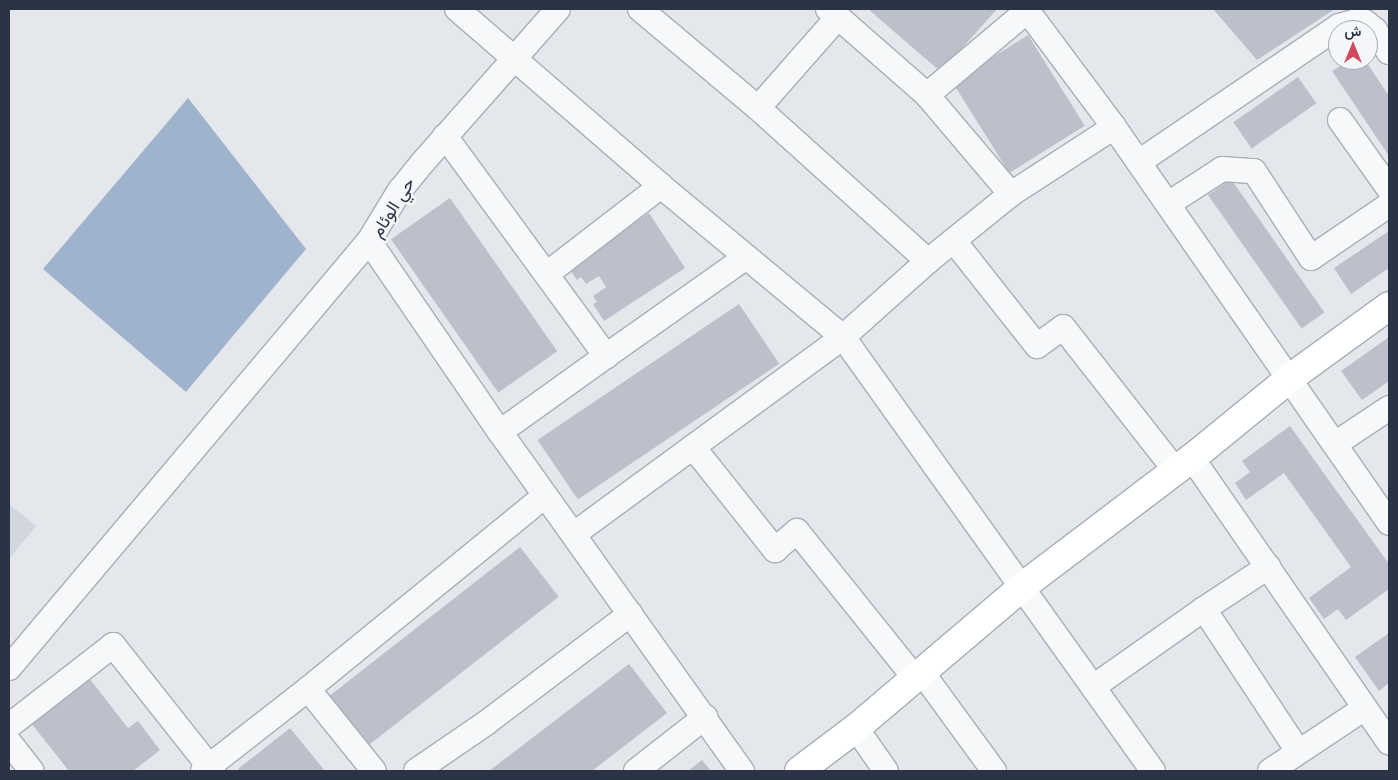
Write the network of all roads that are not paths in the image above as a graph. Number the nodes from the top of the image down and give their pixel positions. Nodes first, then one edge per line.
1 (457, 9) edge
2 (558, 9) edge
3 (640, 9) edge
4 (1026, 10) edge
5 (833, 13) edge
6 (1389, 52) edge
7 (514, 57) junction
8 (927, 95) junction
9 (758, 108) junction
10 (1340, 120) dead end
11 (1114, 127) junction
12 (445, 136) junction
13 (1139, 162) junction
14 (661, 186) junction
15 (1389, 189) edge
16 (1011, 194) junction
17 (1168, 204) junction
18 (1389, 205) edge
19 (369, 241) junction
20 (954, 241) junction
21 (745, 258) junction
22 (928, 261) junction
23 (548, 273) junction
24 (1389, 306) edge
25 (843, 337) junction
26 (606, 356) junction
27 (1290, 378) junction
28 (1389, 408) edge
29 (500, 432) junction
30 (1335, 444) junction
31 (693, 447) junction
32 (1183, 464) junction
33 (545, 496) junction
34 (1389, 523) edge
35 (574, 534) junction
36 (1268, 567) junction
37 (1022, 587) junction
38 (1204, 609) junction
39 (630, 614) junction
40 (9, 668) edge
41 (918, 674) junction
42 (1093, 688) junction
43 (308, 689) junction
44 (1365, 708) junction
45 (705, 717) junction
46 (9, 726) edge
47 (856, 728) junction
48 (9, 742) edge
49 (1389, 743) edge
50 (1298, 751) junction
51 (208, 770) edge
52 (32, 771) edge
53 (374, 771) edge
54 (416, 771) edge
55 (636, 771) edge
56 (742, 771) edge
57 (799, 771) edge
58 (886, 771) edge
59 (994, 771) edge
60 (1152, 771) edge
61 (1270, 771) edge

1 - 7 street
2 - 7 street, حي الوئام
3 - 9 street
4 - 8 street
4 - 11 street
5 - 8 street
5 - 9 street
6 - 13 street
7 - 12 street, حي الوئام
7 - 14 street
8 - 16 street
9 - 22 street
10 - 15 street
11 - 13 street
11 - 16 street
12 - 19 street, حي الوئام
12 - 23 street
13 - 17 street
14 - 21 street
14 - 23 street
16 - 20 street
17 - 18 street
17 - 27 street
19 - 29 street, حي الوئام
19 - 40 street
20 - 22 street
20 - 32 street
21 - 25 street
21 - 26 street
22 - 25 street
23 - 26 street
24 - 27 street
25 - 31 street
25 - 37 street
26 - 29 street
27 - 30 street
27 - 32 street
28 - 30 street
29 - 33 street, حي الوئام
30 - 34 street
31 - 35 street
31 - 41 street
32 - 36 street
32 - 37 street
33 - 35 street, حي الوئام
33 - 43 street
35 - 39 street, حي الوئام
36 - 38 street
36 - 44 street
37 - 41 street
37 - 42 street
38 - 42 street
38 - 50 street
39 - 45 street, حي الوئام
39 - 54 street
41 - 47 street
41 - 59 street
42 - 60 street
43 - 51 street
43 - 53 street
44 - 49 street
44 - 50 street
45 - 55 street
45 - 56 street, حي الوئام
46 - 51 street
47 - 57 street
47 - 58 street
48 - 52 street
50 - 61 street

